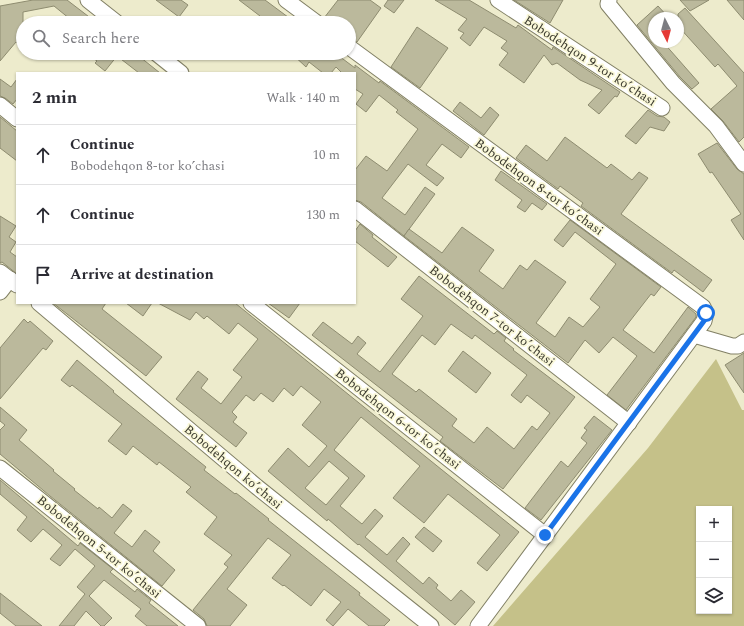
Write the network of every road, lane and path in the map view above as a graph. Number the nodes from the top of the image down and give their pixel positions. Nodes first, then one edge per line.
1 (88, 0) edge
2 (286, 0) edge
3 (498, 0) edge
4 (609, 0) edge
5 (108, 16) edge
6 (308, 16) edge
7 (356, 52) edge
8 (165, 60) edge
9 (180, 72) edge
10 (0, 105) edge
11 (662, 108) dead end
12 (16, 118) edge
13 (744, 164) edge
14 (356, 210) edge
15 (9, 278) edge
16 (0, 292) edge
17 (39, 304) edge
18 (252, 304) edge
19 (694, 335) junction
20 (744, 342) edge
21 (629, 423) junction
22 (0, 468) edge
23 (545, 535) junction
24 (198, 626) edge
25 (431, 626) edge
26 (478, 626) edge

1 - 5 street
2 - 6 street
3 - 11 street, Bobodehqon 9-tor koʼchasi
4 - 13 street
7 - 19 street, Bobodehqon 8-tor koʼchasi
8 - 9 street
10 - 12 street
14 - 21 street, Bobodehqon 7-tor koʼchasi
15 - 16 street
17 - 25 street, Bobodehqon koʼchasi
18 - 23 street, Bobodehqon 6-tor koʼchasi
19 - 20 street
19 - 21 street, Bobodehqon 8-tor koʼchasi
21 - 23 street, Bobodehqon 8-tor koʼchasi
22 - 24 street, Bobodehqon 5-tor koʼchasi
23 - 26 street, Bobodehqon 8-tor koʼchasi

